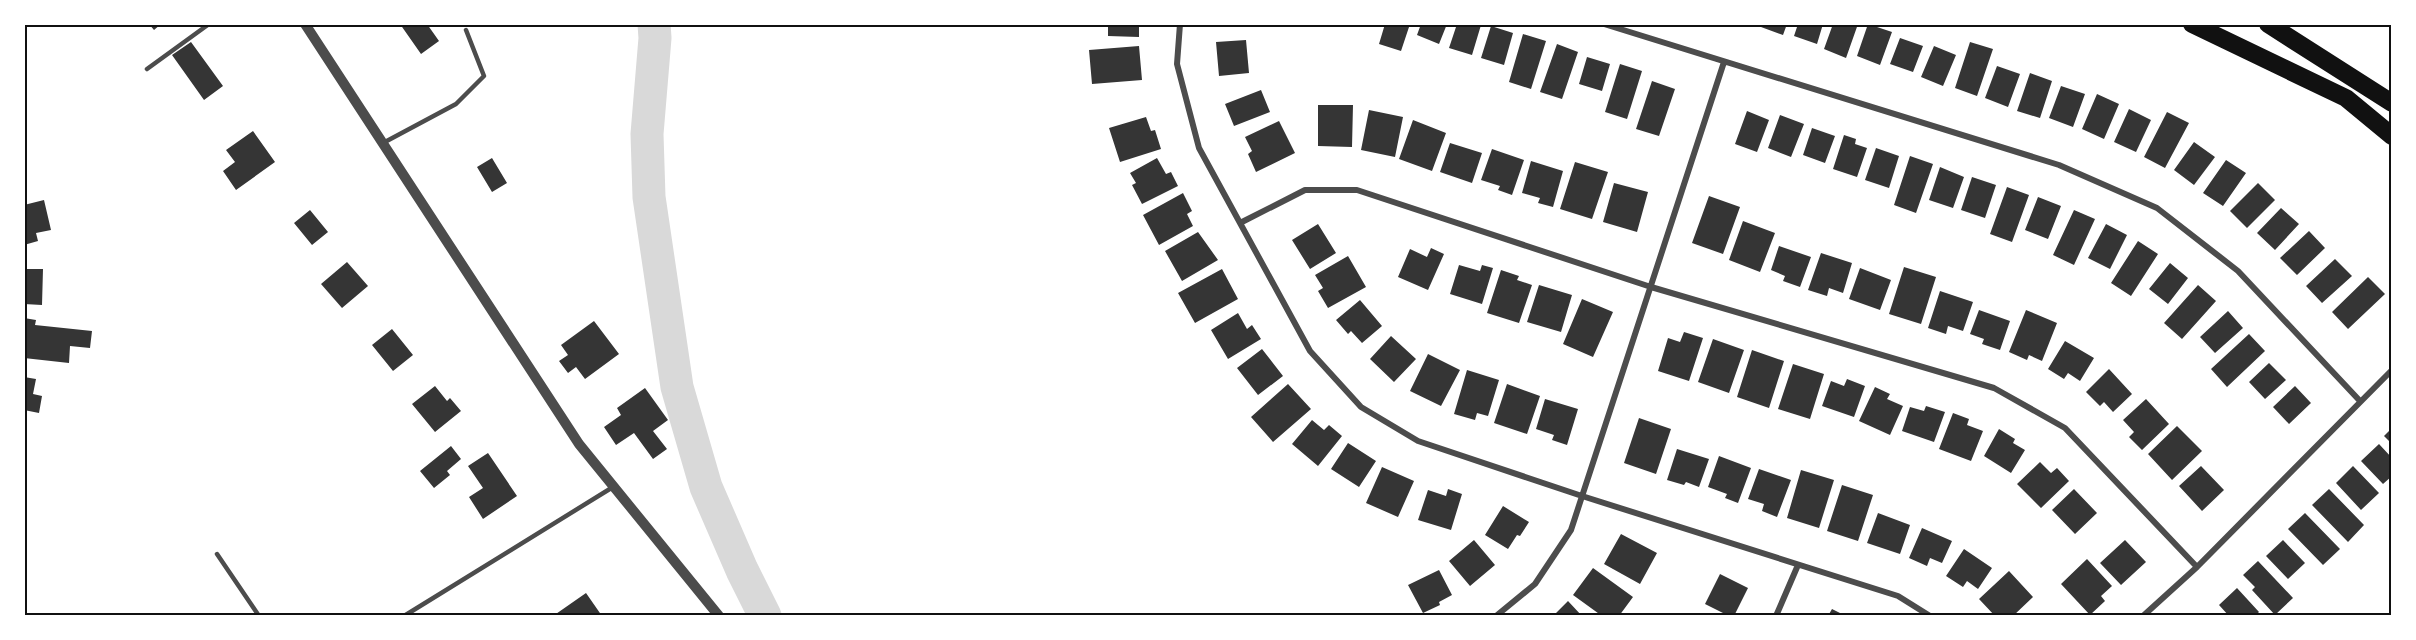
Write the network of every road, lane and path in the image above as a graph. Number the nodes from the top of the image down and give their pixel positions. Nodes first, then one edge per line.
1 (209, 24) edge
2 (305, 24) edge
3 (1180, 24) edge
4 (1604, 24) edge
5 (2192, 24) edge
6 (2268, 24) edge
7 (466, 30) dead end
8 (1725, 62) junction
9 (147, 69) dead end
10 (2392, 103) edge
11 (2392, 136) edge
12 (383, 143) junction
13 (1240, 223) junction
14 (1651, 287) junction
15 (2392, 370) edge
16 (2360, 401) junction
17 (614, 487) junction
18 (1582, 496) junction
19 (217, 554) dead end
20 (1798, 565) junction
21 (2197, 567) junction
22 (259, 616) edge
23 (404, 616) edge
24 (719, 616) edge
25 (1496, 616) edge
26 (1776, 616) edge
27 (1930, 616) edge
28 (2143, 616) edge

1 - 9 lane
2 - 12 street
3 - 13 street
4 - 8 street
5 - 11 highway
6 - 10 highway
7 - 12 lane
8 - 14 street
8 - 16 street
12 - 17 street
13 - 14 street
13 - 18 street
14 - 18 street
14 - 21 street
15 - 16 street
16 - 21 street
17 - 23 lane
17 - 24 street
18 - 20 street
18 - 25 street
19 - 22 lane
20 - 26 street
20 - 27 street
21 - 28 street

